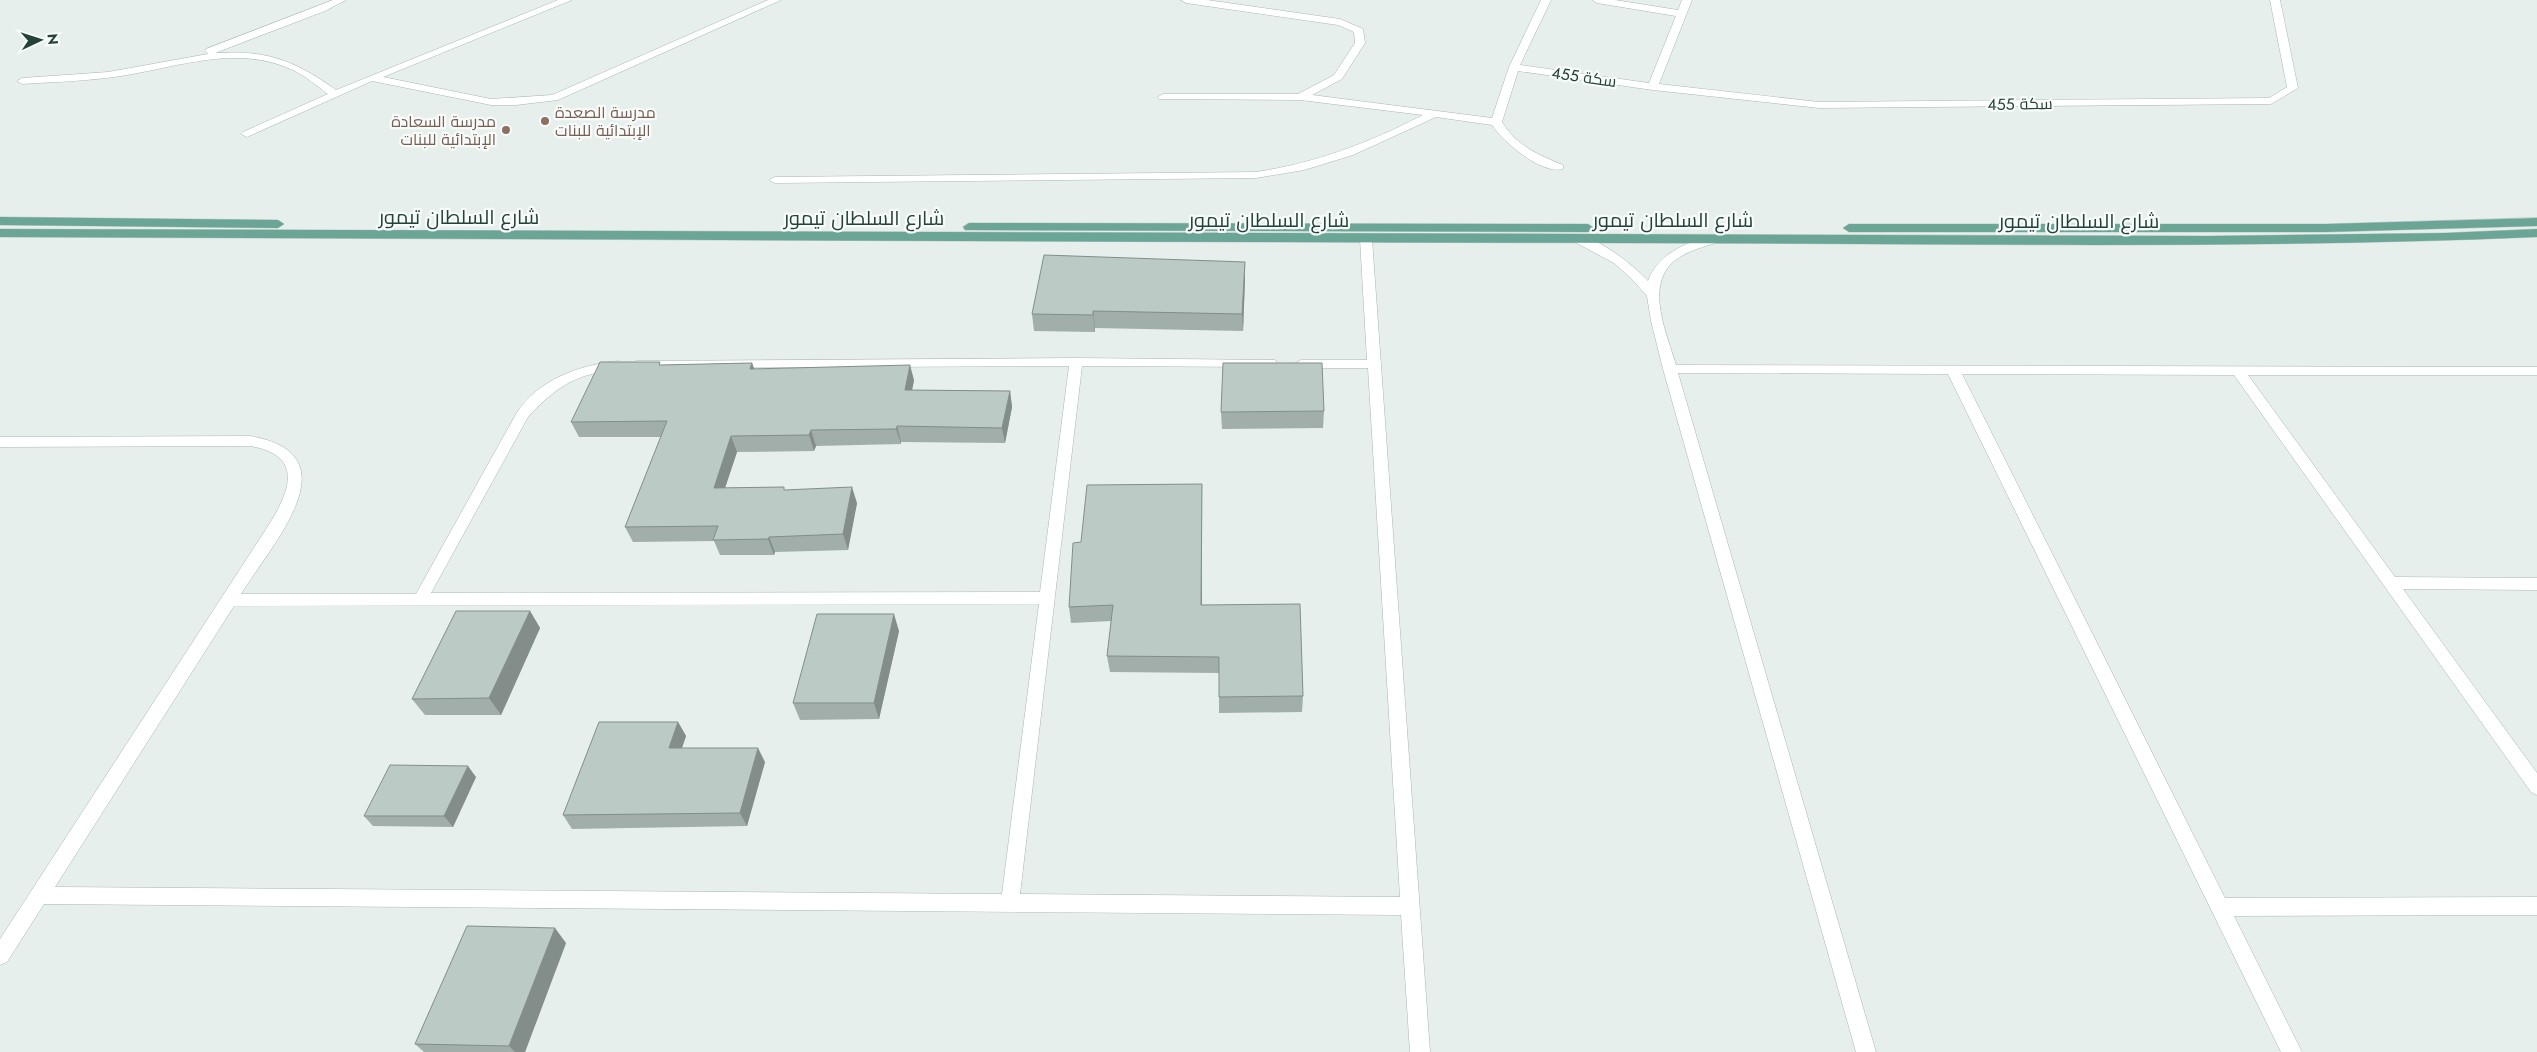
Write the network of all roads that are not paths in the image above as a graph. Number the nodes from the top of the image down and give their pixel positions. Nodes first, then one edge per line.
1 (341, 0) edge
2 (567, 0) edge
3 (776, 0) edge
4 (1186, 0) edge
5 (1546, 0) edge
6 (1597, 0) edge
7 (1688, 0) edge
8 (2275, 0) edge
9 (1215, 2) edge
10 (1682, 14) junction
11 (202, 56) junction
12 (1514, 67) junction
13 (372, 78) junction
14 (22, 80) dead end
15 (1654, 87) junction
16 (335, 94) junction
17 (1163, 97) dead end
18 (1300, 97) junction
19 (1436, 114) junction
20 (1496, 122) junction
21 (247, 134) dead end
22 (1559, 167) dead end
23 (775, 180) dead end
24 (0, 221) edge
25 (2537, 222) edge
26 (0, 233) edge
27 (2537, 233) edge
28 (1720, 238) junction
29 (1366, 239) junction
30 (1575, 239) junction
31 (1652, 294) junction
32 (1076, 362) junction
33 (1372, 364) junction
34 (1670, 369) junction
35 (1953, 370) junction
36 (2238, 371) junction
37 (2537, 371) edge
38 (0, 442) edge
39 (2390, 583) junction
40 (2537, 584) edge
41 (421, 598) junction
42 (1047, 598) junction
43 (230, 600) junction
44 (2537, 788) edge
45 (39, 895) junction
46 (1010, 903) junction
47 (1408, 906) junction
48 (2537, 906) edge
49 (2220, 907) junction
50 (0, 956) edge
51 (1420, 1052) edge
52 (1866, 1052) edge
53 (2292, 1052) edge

1 - 11 street
2 - 13 street
3 - 13 street
4 - 9 street
5 - 12 street
6 - 10 street
7 - 10 street
8 - 15 street, سكة 455
9 - 18 street
10 - 15 street
11 - 14 street
11 - 16 street
12 - 15 street, سكة 455
12 - 20 street
13 - 16 street
16 - 21 street
17 - 18 street
18 - 19 street
19 - 20 street
19 - 23 street
20 - 22 street
24 - 25 main road, شارع السلطان تيمور
26 - 29 main road, شارع السلطان تيمور
27 - 28 main road, شارع السلطان تيمور
28 - 30 main road, شارع السلطان تيمور
28 - 31 street
29 - 30 main road, شارع السلطان تيمور
29 - 33 street
30 - 31 street
31 - 34 street
32 - 33 street
32 - 41 street
32 - 42 street
33 - 47 street
34 - 35 street
34 - 52 street
35 - 36 street
35 - 49 street
36 - 37 street
36 - 39 street
38 - 43 street
39 - 40 street
39 - 44 street
41 - 42 street
41 - 43 street
42 - 46 street
43 - 45 street
45 - 46 street
45 - 50 street
46 - 47 street
47 - 51 street
48 - 49 street
49 - 53 street

